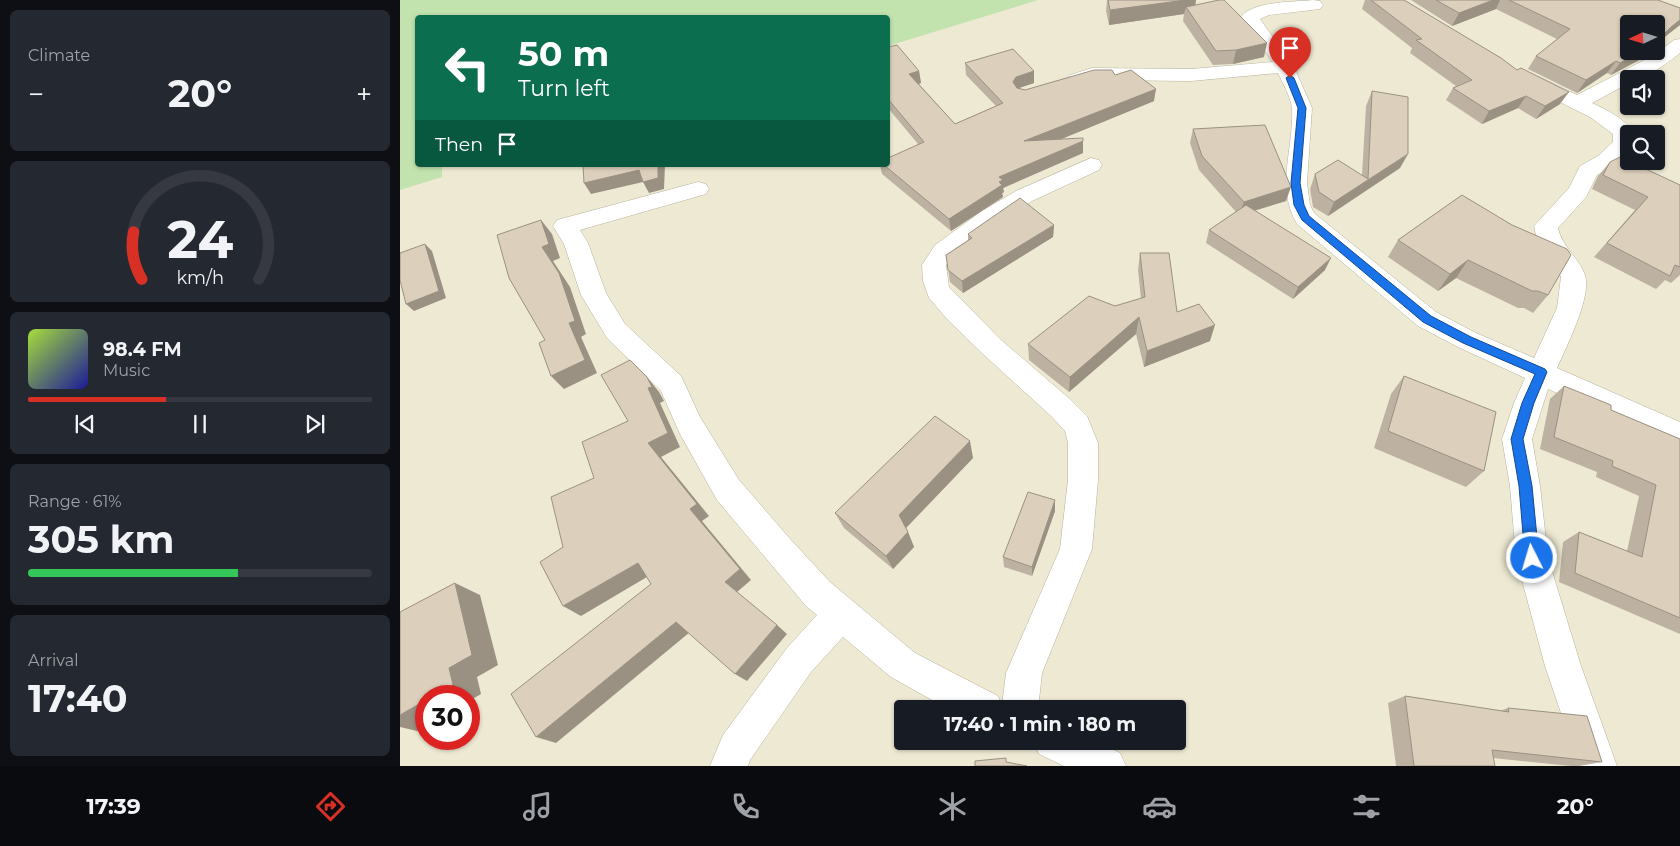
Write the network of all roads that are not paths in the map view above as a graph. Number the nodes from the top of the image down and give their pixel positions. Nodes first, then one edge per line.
1 (1314, 5) dead end
2 (1680, 44) edge
3 (1285, 67) junction
4 (1514, 72) edge
5 (1062, 83) edge
6 (1577, 104) junction
7 (1091, 165) dead end
8 (698, 189) dead end
9 (1541, 372) junction
10 (1680, 435) edge
11 (841, 614) junction
12 (969, 700) edge
13 (1021, 700) edge
14 (1072, 750) edge
15 (729, 766) edge
16 (1107, 766) edge
17 (1598, 766) edge

1 - 3 street
2 - 6 street
3 - 5 street
3 - 9 street
4 - 6 street
6 - 9 street
7 - 13 street
8 - 11 street
9 - 10 street
9 - 17 street
11 - 12 street
11 - 15 street
14 - 16 street

